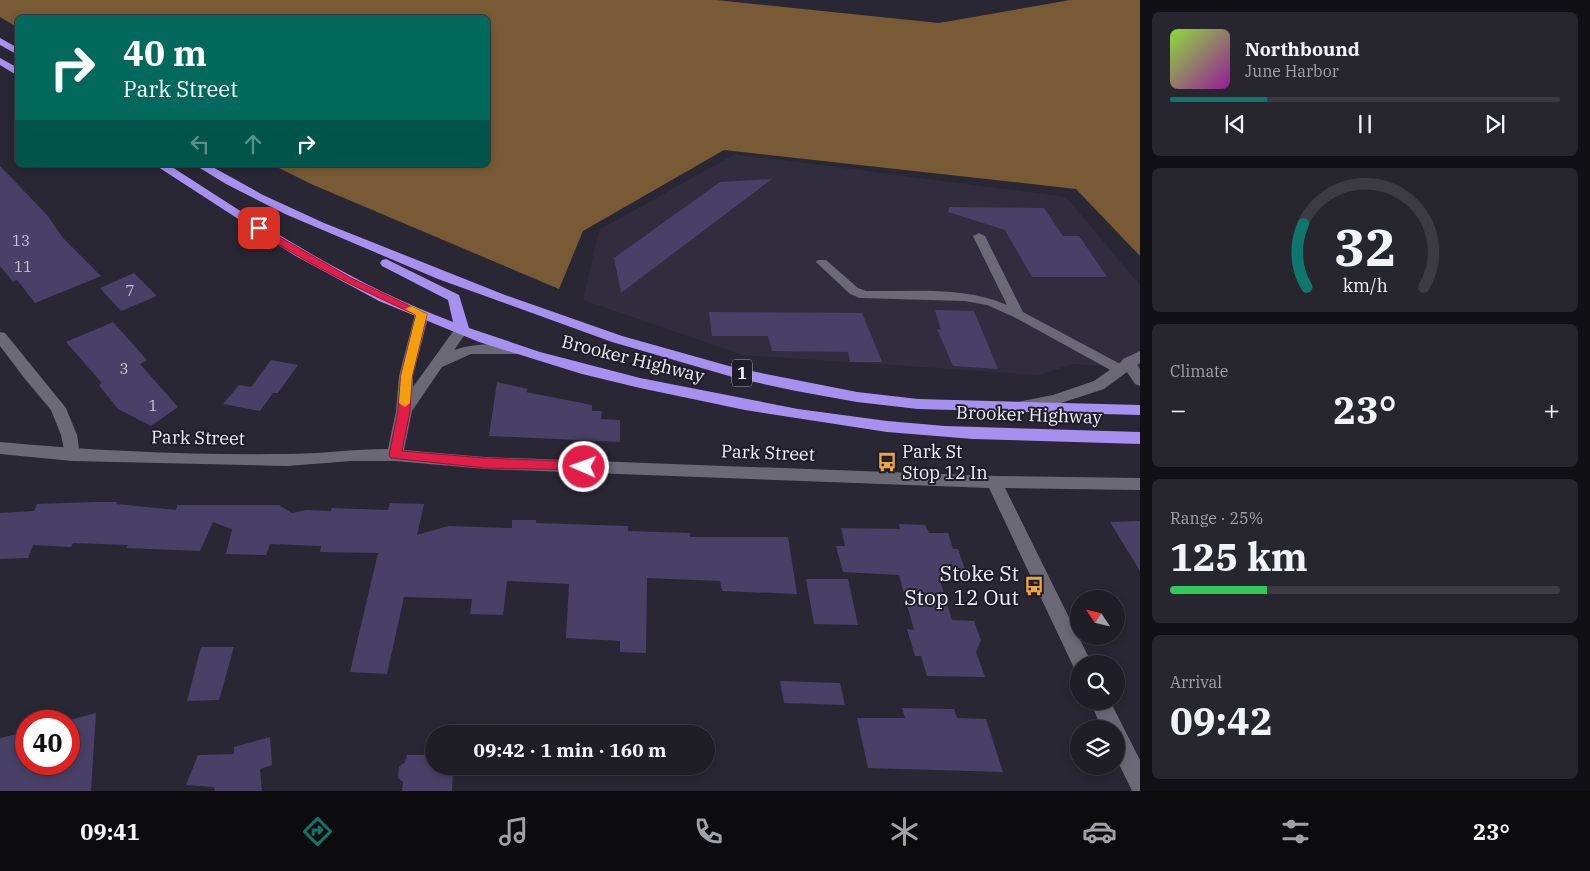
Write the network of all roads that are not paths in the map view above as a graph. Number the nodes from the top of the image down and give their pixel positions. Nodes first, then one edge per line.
1 (0, 41) edge
2 (15, 50) edge
3 (0, 61) edge
4 (15, 71) edge
5 (164, 167) edge
6 (205, 167) edge
7 (979, 236) dead end
8 (364, 245) junction
9 (822, 262) dead end
10 (422, 314) junction
11 (1018, 314) junction
12 (462, 329) junction
13 (0, 336) edge
14 (522, 351) junction
15 (1129, 363) edge
16 (432, 370) junction
17 (1140, 381) edge
18 (1018, 406) junction
19 (1140, 410) edge
20 (404, 411) junction
21 (1140, 438) edge
22 (0, 448) edge
23 (72, 454) junction
24 (395, 455) junction
25 (994, 482) junction
26 (1140, 484) edge
27 (1078, 655) edge
28 (1125, 753) edge
29 (1140, 783) edge

1 - 2 highway
3 - 4 highway
5 - 10 highway, Brooker Highway / 1
6 - 8 highway, Brooker Highway / 1
7 - 11 lane
8 - 12 highway
8 - 18 highway, Brooker Highway / 1
9 - 11 lane
10 - 12 highway, Brooker Highway / 1
10 - 20 street
11 - 15 lane
12 - 14 highway, Brooker Highway / 1
12 - 16 street
13 - 23 street
14 - 16 street
14 - 21 highway, Brooker Highway / 1
15 - 17 street
15 - 18 street
16 - 20 street
18 - 19 highway, Brooker Highway / 1
20 - 24 street
22 - 23 street, Park Street
23 - 24 street, Park Street
24 - 25 street, Park Street
25 - 26 street, Park Street
25 - 27 street
28 - 29 street

